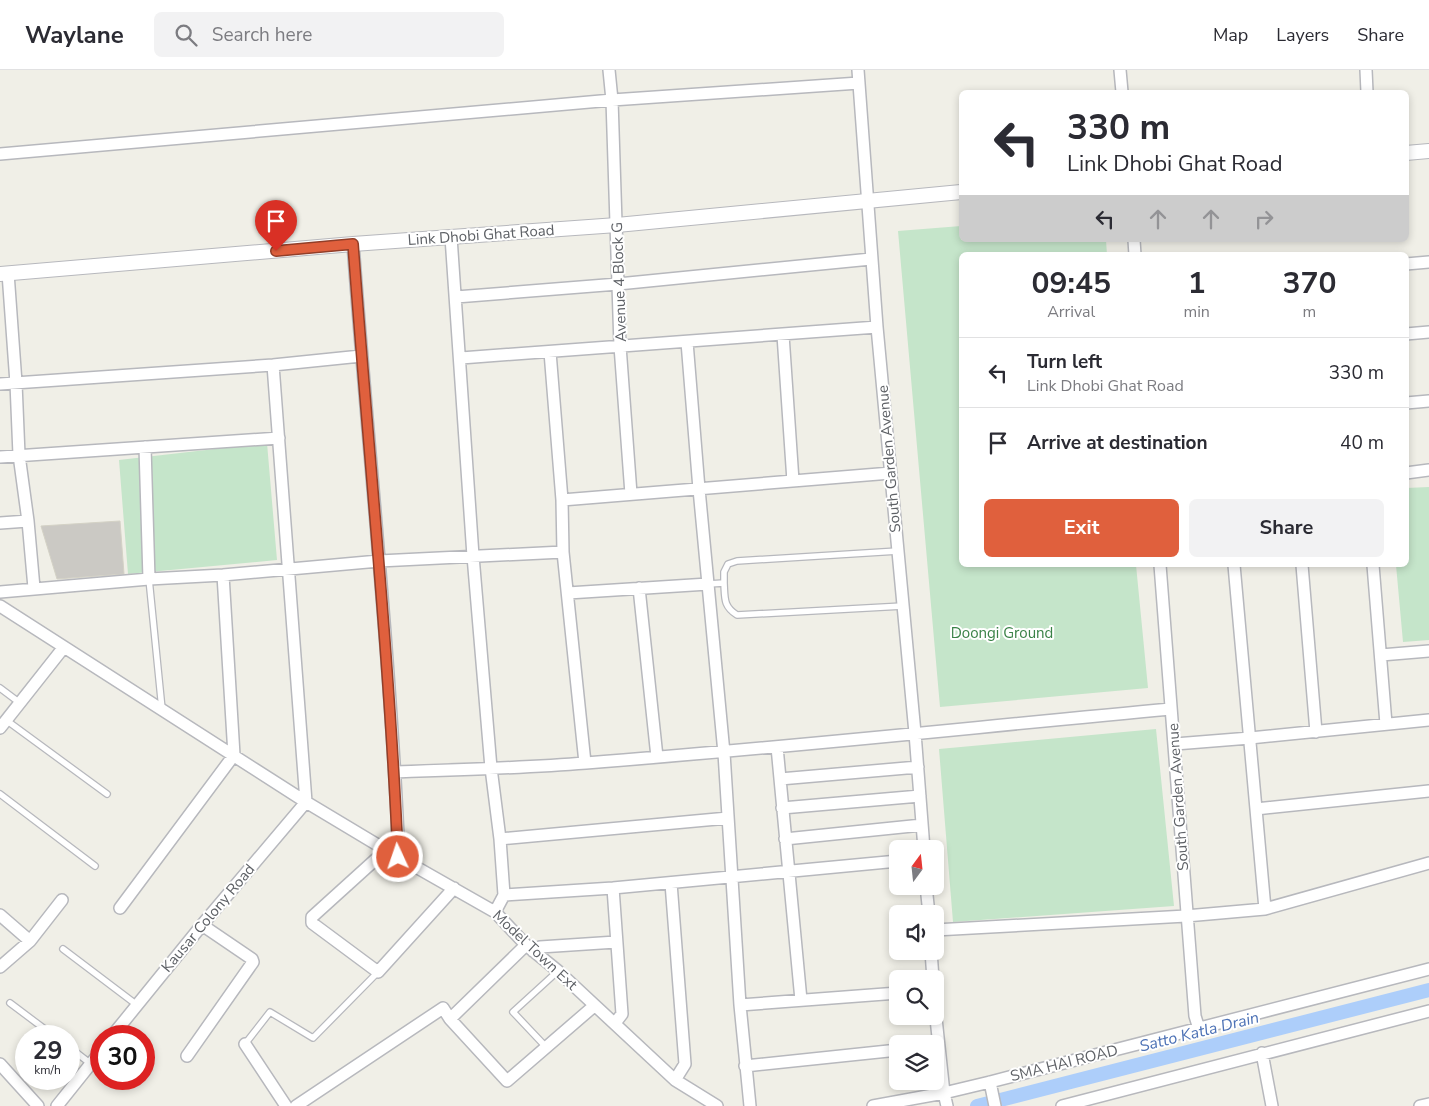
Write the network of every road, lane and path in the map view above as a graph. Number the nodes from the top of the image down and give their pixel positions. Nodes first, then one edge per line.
1 (609, 70) edge
2 (858, 70) edge
3 (1120, 70) edge
4 (1366, 70) edge
5 (859, 83) junction
6 (1122, 90) edge
7 (1367, 90) edge
8 (612, 100) junction
9 (1429, 151) edge
10 (1409, 153) edge
11 (0, 154) edge
12 (959, 192) edge
13 (868, 201) junction
14 (617, 225) junction
15 (451, 237) junction
16 (353, 244) junction
17 (871, 260) junction
18 (1429, 262) edge
19 (1409, 264) edge
20 (4, 273) edge
21 (618, 284) junction
22 (456, 297) junction
23 (877, 327) junction
24 (1429, 332) edge
25 (1409, 334) edge
26 (783, 335) junction
27 (687, 342) junction
28 (620, 346) junction
29 (550, 352) junction
30 (361, 356) junction
31 (461, 358) junction
32 (273, 365) junction
33 (16, 383) junction
34 (0, 384) edge
35 (1429, 401) edge
36 (1409, 403) edge
37 (279, 438) junction
38 (145, 447) junction
39 (19, 455) junction
40 (0, 457) edge
41 (1429, 470) edge
42 (1409, 472) edge
43 (891, 473) junction
44 (793, 481) junction
45 (699, 489) junction
46 (631, 494) junction
47 (562, 500) junction
48 (28, 521) junction
49 (0, 523) edge
50 (898, 551) junction
51 (563, 552) junction
52 (473, 556) junction
53 (379, 561) junction
54 (1160, 567) edge
55 (1234, 567) edge
56 (1302, 567) edge
57 (1373, 567) edge
58 (289, 569) junction
59 (223, 575) junction
60 (149, 579) junction
61 (724, 583) junction
62 (708, 584) junction
63 (34, 588) junction
64 (640, 588) junction
65 (0, 592) edge
66 (568, 592) junction
67 (0, 606) edge
68 (904, 606) junction
69 (64, 647) junction
70 (1429, 651) edge
71 (1381, 655) junction
72 (0, 688) edge
73 (20, 703) junction
74 (1171, 709) junction
75 (162, 710) junction
76 (1429, 720) edge
77 (3, 724) edge
78 (1386, 724) junction
79 (1316, 732) junction
80 (915, 733) junction
81 (1250, 738) junction
82 (1175, 744) junction
83 (777, 747) junction
84 (724, 753) junction
85 (234, 755) junction
86 (657, 757) junction
87 (585, 763) junction
88 (918, 767) junction
89 (491, 768) junction
90 (395, 772) junction
91 (780, 779) junction
92 (1429, 791) edge
93 (0, 794) edge
94 (107, 794) dead end
95 (920, 796) junction
96 (306, 802) junction
97 (782, 808) junction
98 (1256, 809) junction
99 (728, 818) junction
100 (922, 825) junction
101 (500, 839) junction
102 (785, 839) junction
103 (923, 840) edge
104 (386, 850) junction
105 (398, 857) junction
106 (889, 862) edge
107 (1429, 864) edge
108 (94, 866) dead end
109 (788, 871) junction
110 (731, 876) junction
111 (671, 882) junction
112 (454, 888) junction
113 (612, 888) junction
114 (504, 895) junction
115 (62, 900) dead end
116 (120, 908) dead end
117 (1265, 909) junction
118 (495, 912) junction
119 (0, 915) edge
120 (1186, 916) junction
121 (202, 925) junction
122 (944, 929) edge
123 (30, 941) junction
124 (616, 942) junction
125 (530, 948) junction
126 (63, 949) dead end
127 (0, 967) edge
128 (1429, 969) edge
129 (558, 971) junction
130 (378, 972) junction
131 (889, 994) edge
132 (801, 1000) junction
133 (10, 1002) dead end
134 (136, 1005) junction
135 (594, 1006) junction
136 (740, 1006) junction
137 (1429, 1011) edge
138 (450, 1018) junction
139 (614, 1023) junction
140 (40, 1025) edge
141 (121, 1025) edge
142 (1199, 1029) junction
143 (246, 1044) joint
144 (546, 1048) junction
145 (889, 1051) edge
146 (1262, 1054) junction
147 (80, 1056) edge
148 (187, 1056) dead end
149 (90, 1063) edge
150 (0, 1064) edge
151 (90, 1065) edge
152 (745, 1066) junction
153 (675, 1080) junction
154 (991, 1086) junction
155 (944, 1089) edge
156 (946, 1101) edge
157 (1429, 1104) edge
158 (38, 1106) edge
159 (57, 1106) edge
160 (286, 1106) edge
161 (296, 1106) edge
162 (717, 1106) edge
163 (750, 1106) edge
164 (872, 1106) edge
165 (995, 1106) edge
166 (1062, 1106) edge
167 (1272, 1106) edge
168 (1420, 1106) edge

1 - 8 street, Avenue 4 Block G
2 - 5 street, South Garden Avenue
3 - 6 street
4 - 7 street
5 - 8 street
5 - 13 street, South Garden Avenue
8 - 11 street
8 - 14 street, Avenue 4 Block G
9 - 10 street
12 - 13 street, Link Dhobi Ghat Road
13 - 14 street, Link Dhobi Ghat Road
13 - 17 street, South Garden Avenue
14 - 15 street, Link Dhobi Ghat Road
14 - 21 street, Avenue 4 Block G
15 - 16 street, Link Dhobi Ghat Road
15 - 22 street
16 - 20 street, Link Dhobi Ghat Road
16 - 30 street
17 - 21 street
17 - 23 street, South Garden Avenue
18 - 19 street
20 - 33 street
21 - 22 street
21 - 28 street, Avenue 4 Block G
22 - 31 street
23 - 26 street
23 - 43 street, South Garden Avenue
24 - 25 street
26 - 27 street
26 - 44 street
27 - 28 street
27 - 45 street
28 - 29 street
28 - 46 street, Avenue 4 Block G
29 - 31 street
29 - 47 street
30 - 32 street
30 - 53 street
31 - 52 street
32 - 33 street
32 - 37 street
33 - 34 street
33 - 39 street
35 - 36 street
37 - 38 street
37 - 58 street
38 - 39 street
38 - 60 street
39 - 40 street
39 - 48 street
41 - 42 street
43 - 44 street
43 - 50 street, South Garden Avenue
44 - 45 street
45 - 46 street
45 - 62 street
46 - 47 street
47 - 51 street
48 - 49 street
48 - 63 street
50 - 61 lane
50 - 68 street, South Garden Avenue
51 - 52 street
51 - 66 street
52 - 53 street
52 - 89 street
53 - 58 street
53 - 90 street
54 - 74 street, South Garden Avenue
55 - 81 street
56 - 79 street
57 - 71 street
58 - 59 street
58 - 96 street
59 - 60 street
59 - 85 street
60 - 63 street
60 - 75 lane
61 - 62 lane
61 - 68 lane
62 - 64 street
62 - 84 street
63 - 65 street
64 - 66 street
64 - 86 street
66 - 87 street
67 - 69 street, Model Town Ext
68 - 80 street, South Garden Avenue
69 - 73 street
69 - 75 street, Model Town Ext
70 - 71 street
71 - 78 street
72 - 73 lane
73 - 77 street
74 - 80 street
74 - 82 street, South Garden Avenue
75 - 85 street, Model Town Ext
76 - 78 street
77 - 94 lane
78 - 79 street
79 - 81 street
80 - 83 street
80 - 88 street, South Garden Avenue
81 - 82 street
81 - 98 street
82 - 120 street, South Garden Avenue
83 - 84 street
83 - 91 street
84 - 86 street
84 - 99 street
85 - 96 street, Model Town Ext
85 - 116 street
86 - 87 street
87 - 89 street
88 - 91 street
88 - 95 street, South Garden Avenue
89 - 90 street
89 - 101 street
90 - 105 street
91 - 97 street
92 - 98 street
93 - 108 lane
95 - 97 street
95 - 100 street, South Garden Avenue
96 - 104 street, Model Town Ext
96 - 121 street, Kausar Colony Road
97 - 102 street
98 - 117 street
99 - 101 street
99 - 110 street
100 - 102 street
100 - 103 street, South Garden Avenue
101 - 114 street
102 - 109 street
104 - 105 street, Model Town Ext
104 - 130 street
105 - 112 street, Model Town Ext
106 - 109 street
107 - 117 street
109 - 110 street
109 - 132 street
110 - 111 street
110 - 136 street
111 - 113 street
111 - 153 street
112 - 118 street, Model Town Ext
112 - 130 street
113 - 114 street
113 - 124 street
114 - 118 street
115 - 123 street
117 - 120 street
118 - 125 street, Model Town Ext
119 - 123 street
120 - 122 street
120 - 142 street, South Garden Avenue
121 - 134 street, Kausar Colony Road
121 - 148 street
123 - 127 street
124 - 125 street
124 - 139 street
125 - 129 street, Model Town Ext
125 - 138 street
126 - 134 lane
128 - 142 street, SMA HAI ROAD
129 - 135 street, Model Town Ext
129 - 144 lane
130 - 143 lane
131 - 132 street
132 - 136 street
133 - 140 lane
134 - 141 street, Kausar Colony Road
135 - 139 street, Model Town Ext
135 - 144 street
136 - 152 street
137 - 146 street
138 - 144 street
138 - 161 street
139 - 153 street, Model Town Ext
142 - 154 street, SMA HAI ROAD
143 - 160 street
145 - 152 street
146 - 166 street
146 - 167 street
147 - 149 lane
150 - 158 street
151 - 159 street
152 - 163 street
153 - 162 street, Model Town Ext
154 - 156 street, SMA HAI ROAD
154 - 165 street
155 - 156 street
156 - 164 street, SMA HAI ROAD
157 - 168 street

